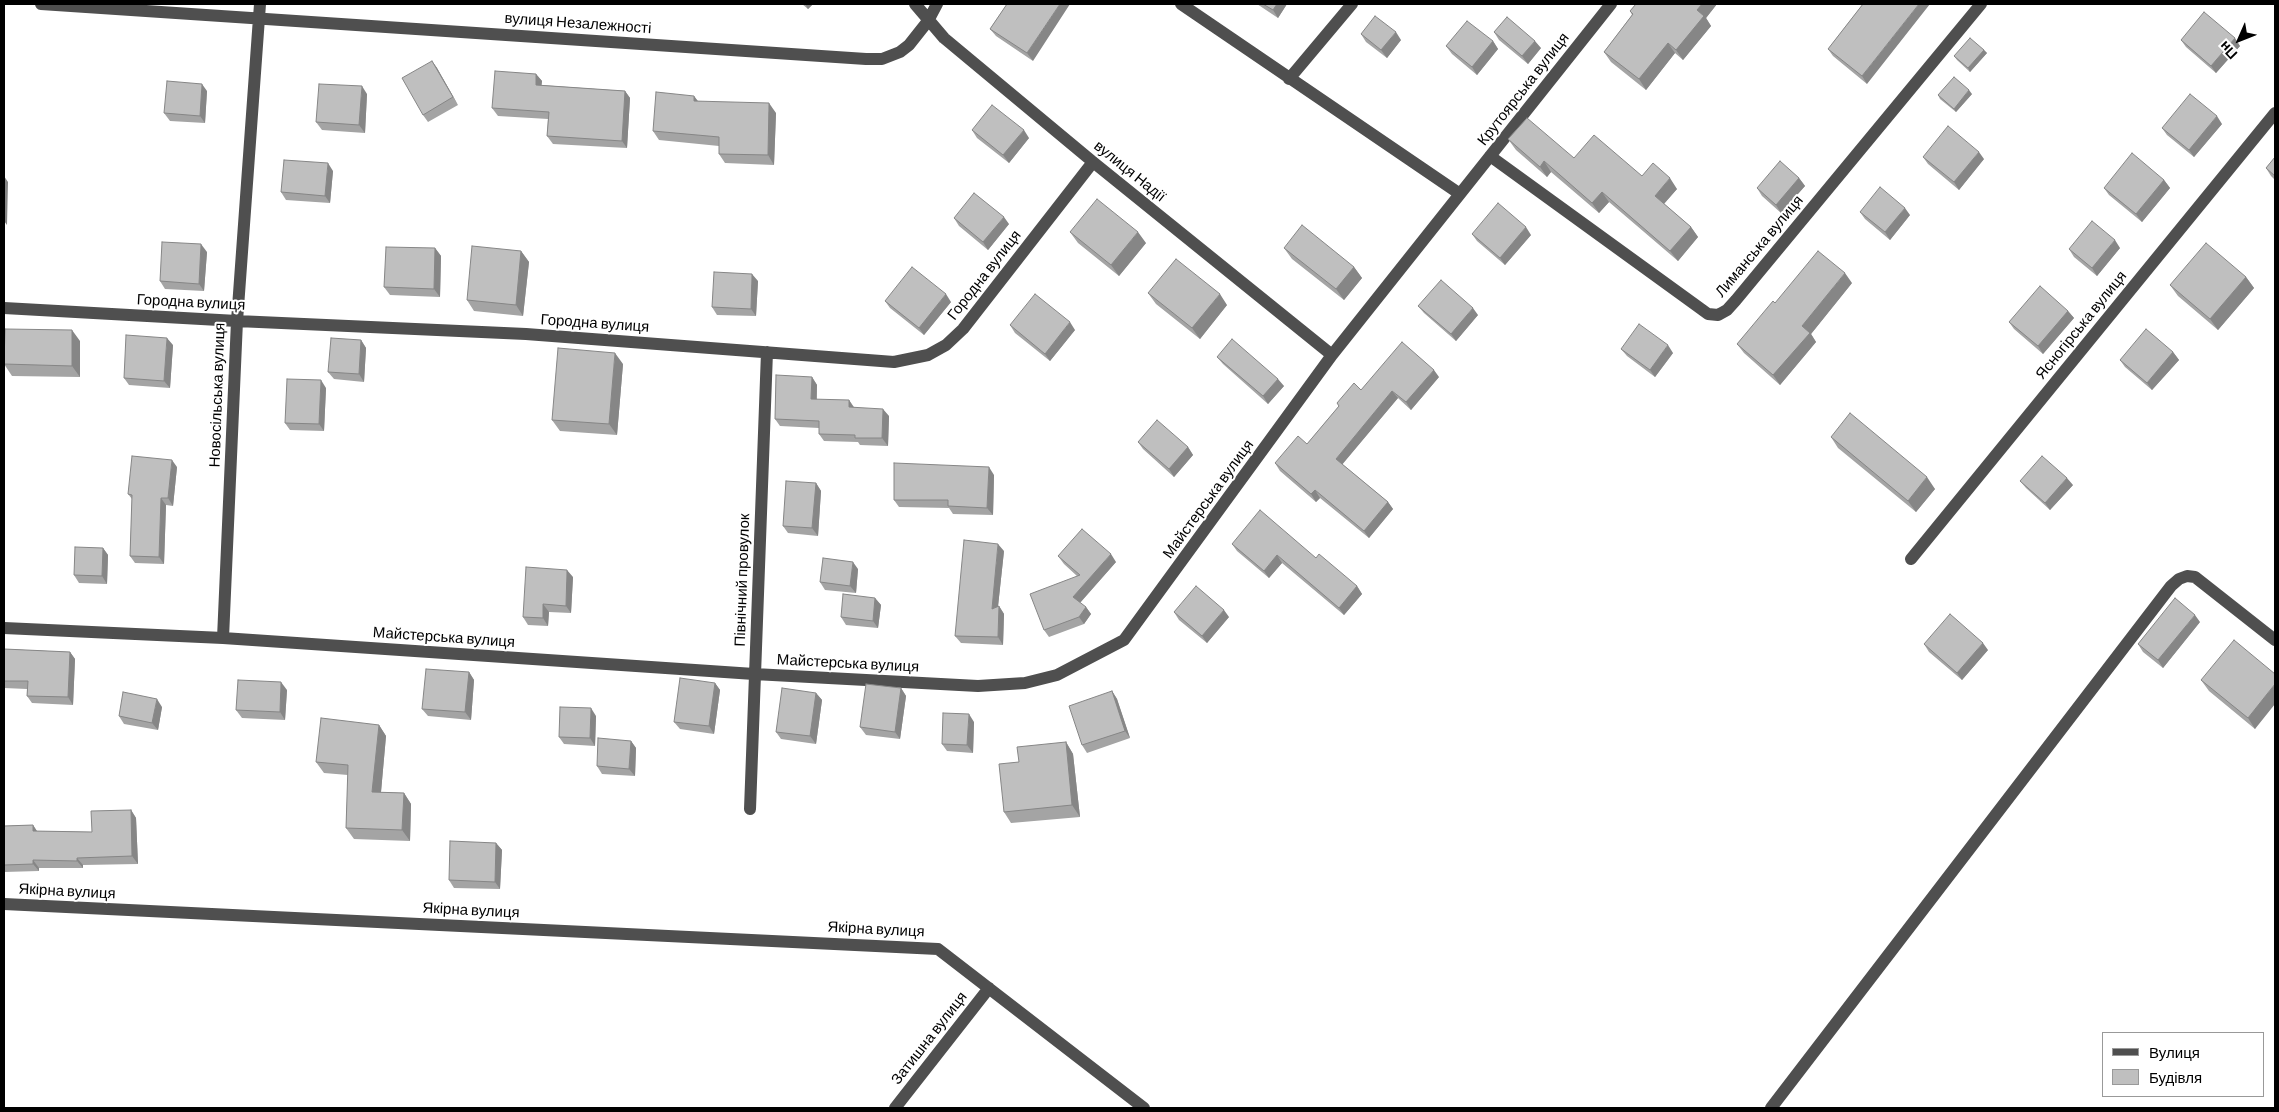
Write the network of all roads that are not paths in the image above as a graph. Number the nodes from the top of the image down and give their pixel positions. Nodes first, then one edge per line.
1 (41, 4) edge
2 (260, 4) edge
3 (915, 4) edge
4 (937, 4) edge
5 (1181, 4) edge
6 (1352, 4) edge
7 (1611, 4) edge
8 (1981, 4) edge
9 (259, 18) junction
10 (928, 21) junction
11 (1289, 79) junction
12 (2275, 113) edge
13 (1490, 156) junction
14 (1093, 162) junction
15 (1460, 194) junction
16 (4, 308) edge
17 (237, 322) junction
18 (767, 352) junction
19 (1332, 355) junction
20 (1911, 559) dead end
21 (4, 628) edge
22 (223, 638) junction
23 (2275, 640) edge
24 (754, 674) junction
25 (750, 809) dead end
26 (4, 904) edge
27 (989, 988) junction
28 (895, 1108) edge
29 (1144, 1108) edge
30 (1771, 1108) edge

1 - 9 street, вулиця Незалежності
2 - 9 street, Новосільська вулиця
3 - 10 street, вулиця Надії
4 - 10 street, вулиця Незалежності
5 - 11 street
6 - 11 street
7 - 13 street, Крутоярська вулиця
8 - 13 street, Лиманська вулиця
9 - 10 street, вулиця Незалежності
9 - 17 street, Новосільська вулиця
10 - 14 street, вулиця Надії
11 - 15 street
12 - 20 street, Ясногірська вулиця
13 - 15 street, Крутоярська вулиця
14 - 18 street, Городна вулиця
14 - 19 street, вулиця Надії
15 - 19 street, Майстерська вулиця
16 - 17 street, Городна вулиця
17 - 18 street, Городна вулиця
17 - 22 street, Новосільська вулиця
18 - 24 street, Північний провулок
19 - 24 street, Майстерська вулиця
21 - 22 street, Майстерська вулиця
22 - 24 street, Майстерська вулиця
23 - 30 street
24 - 25 street, Північний провулок
26 - 27 street, Якірна вулиця
27 - 28 street, Затишна вулиця
27 - 29 street

